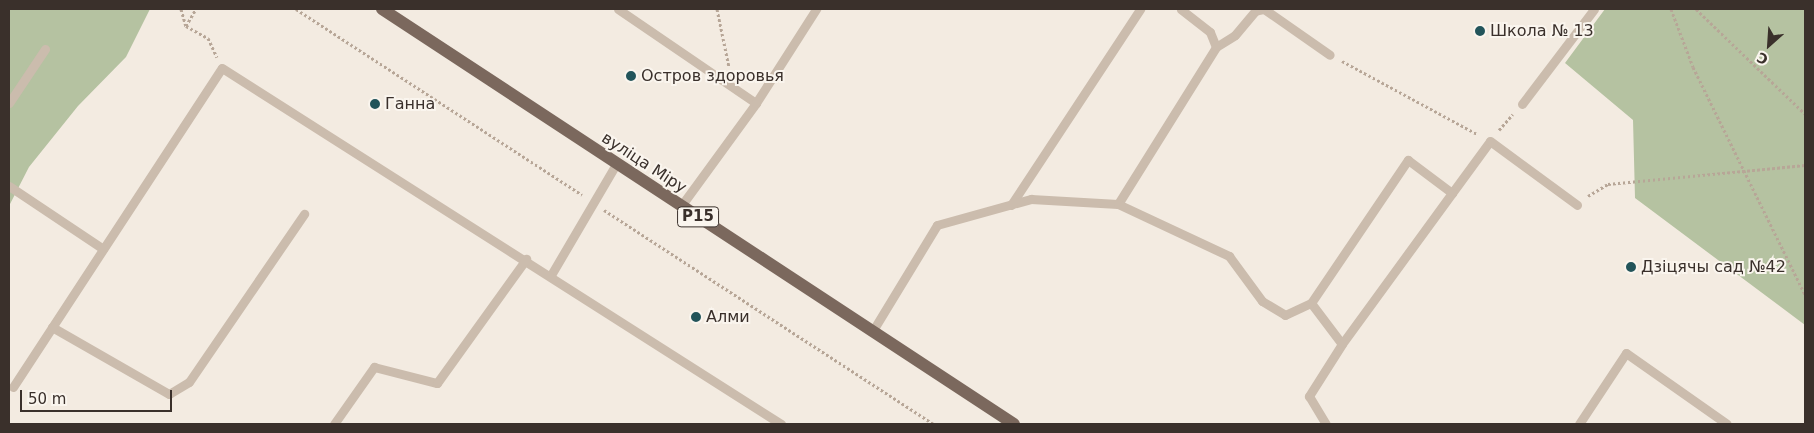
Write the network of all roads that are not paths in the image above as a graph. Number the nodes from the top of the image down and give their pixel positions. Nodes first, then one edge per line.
1 (382, 9) edge
2 (618, 9) edge
3 (816, 9) edge
4 (1140, 9) edge
5 (1181, 9) edge
6 (1258, 9) edge
7 (1594, 9) edge
8 (1216, 47) junction
9 (45, 50) dead end
10 (1330, 55) road end
11 (9, 103) edge
12 (756, 103) junction
13 (1522, 104) road end
14 (616, 164) junction
15 (9, 186) edge
16 (1452, 193) junction
17 (1118, 204) junction
18 (1011, 205) junction
19 (1577, 205) road end
20 (681, 206) junction
21 (304, 214) dead end
22 (103, 250) junction
23 (526, 259) junction
24 (551, 275) junction
25 (1311, 303) junction
26 (52, 327) junction
27 (872, 332) junction
28 (1342, 344) junction
29 (13, 387) dead end
30 (334, 424) edge
31 (781, 424) edge
32 (1014, 424) edge
33 (1326, 424) edge
34 (1579, 424) edge
35 (1727, 424) edge

1 - 14 main road, вуліца Міру / Р15
2 - 12 lane
3 - 12 lane
4 - 18 lane
5 - 8 lane
6 - 8 lane
6 - 10 lane
7 - 13 lane
8 - 17 lane
9 - 11 lane
12 - 20 lane
14 - 20 main road, вуліца Міру / Р15
14 - 24 lane
15 - 22 lane
16 - 19 lane
16 - 25 lane
16 - 28 lane
17 - 18 lane
17 - 25 lane
18 - 27 lane
20 - 27 main road, вуліца Міру / Р15
21 - 26 lane
22 - 23 lane
22 - 26 lane
23 - 24 lane
23 - 30 lane
24 - 31 lane
25 - 28 lane
26 - 29 lane
27 - 32 main road, вуліца Міру / Р15
28 - 33 lane
34 - 35 lane

